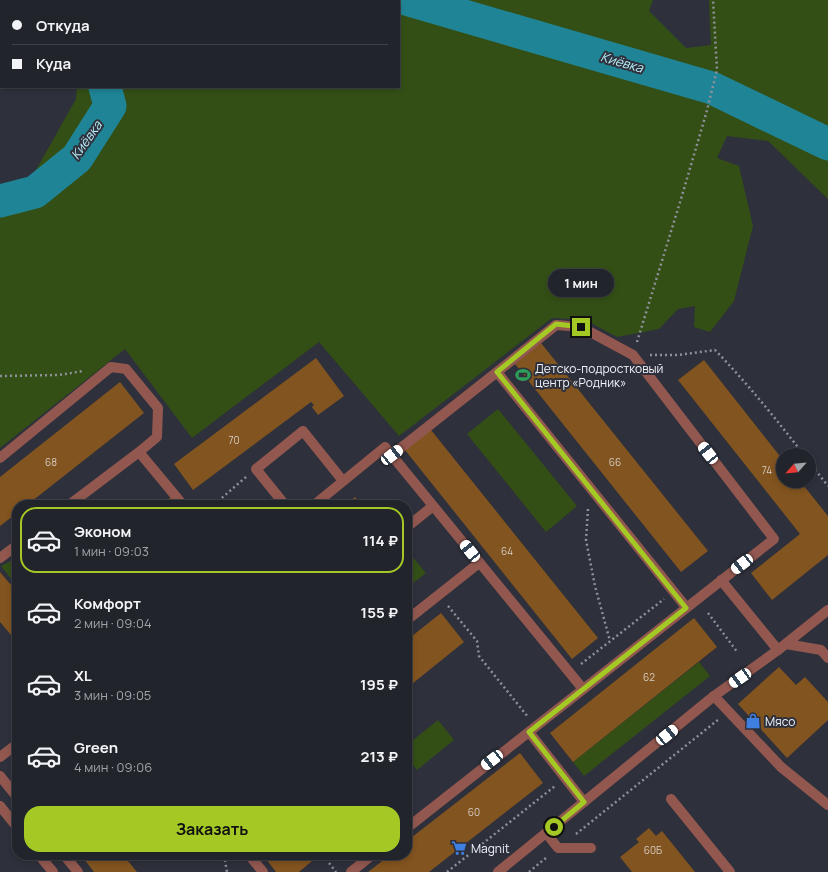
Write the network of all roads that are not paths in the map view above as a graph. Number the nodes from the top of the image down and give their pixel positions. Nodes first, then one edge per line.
1 (497, 372) junction
2 (139, 452) junction
3 (392, 455) junction
4 (0, 458) edge
5 (343, 481) junction
6 (76, 500) edge
7 (179, 500) edge
8 (281, 500) edge
9 (320, 500) edge
10 (433, 506) junction
11 (412, 523) edge
12 (12, 549) edge
13 (0, 558) edge
14 (479, 563) junction
15 (721, 580) junction
16 (686, 608) junction
17 (828, 610) edge
18 (412, 616) edge
19 (782, 647) junction
20 (828, 658) edge
21 (582, 689) junction
22 (714, 696) junction
23 (532, 729) junction
24 (12, 748) edge
25 (0, 757) edge
26 (0, 776) edge
27 (12, 791) edge
28 (671, 799) dead end
29 (584, 802) junction
30 (828, 805) edge
31 (0, 806) edge
32 (12, 821) edge
33 (412, 824) edge
34 (546, 834) junction
35 (591, 848) dead end
36 (43, 860) edge
37 (68, 860) edge
38 (253, 860) edge
39 (366, 860) edge
40 (53, 872) edge
41 (78, 872) edge
42 (263, 872) edge
43 (351, 872) edge
44 (498, 872) edge
45 (730, 872) edge

1 - 3 street
1 - 15 street
1 - 16 street
2 - 4 street
2 - 6 street
2 - 7 street
3 - 5 street
3 - 10 street
5 - 8 street
5 - 9 street
10 - 11 street
10 - 14 street
12 - 13 street
14 - 18 street
14 - 21 street
15 - 16 street
15 - 19 street
16 - 21 street
17 - 19 street
19 - 20 street
19 - 22 street
21 - 23 street
22 - 29 street
22 - 30 street
23 - 29 street
23 - 33 street
24 - 25 street
26 - 27 street
28 - 45 street
29 - 34 street
31 - 32 street
34 - 35 street
34 - 44 street
36 - 40 street
37 - 41 street
38 - 42 street
39 - 43 street

